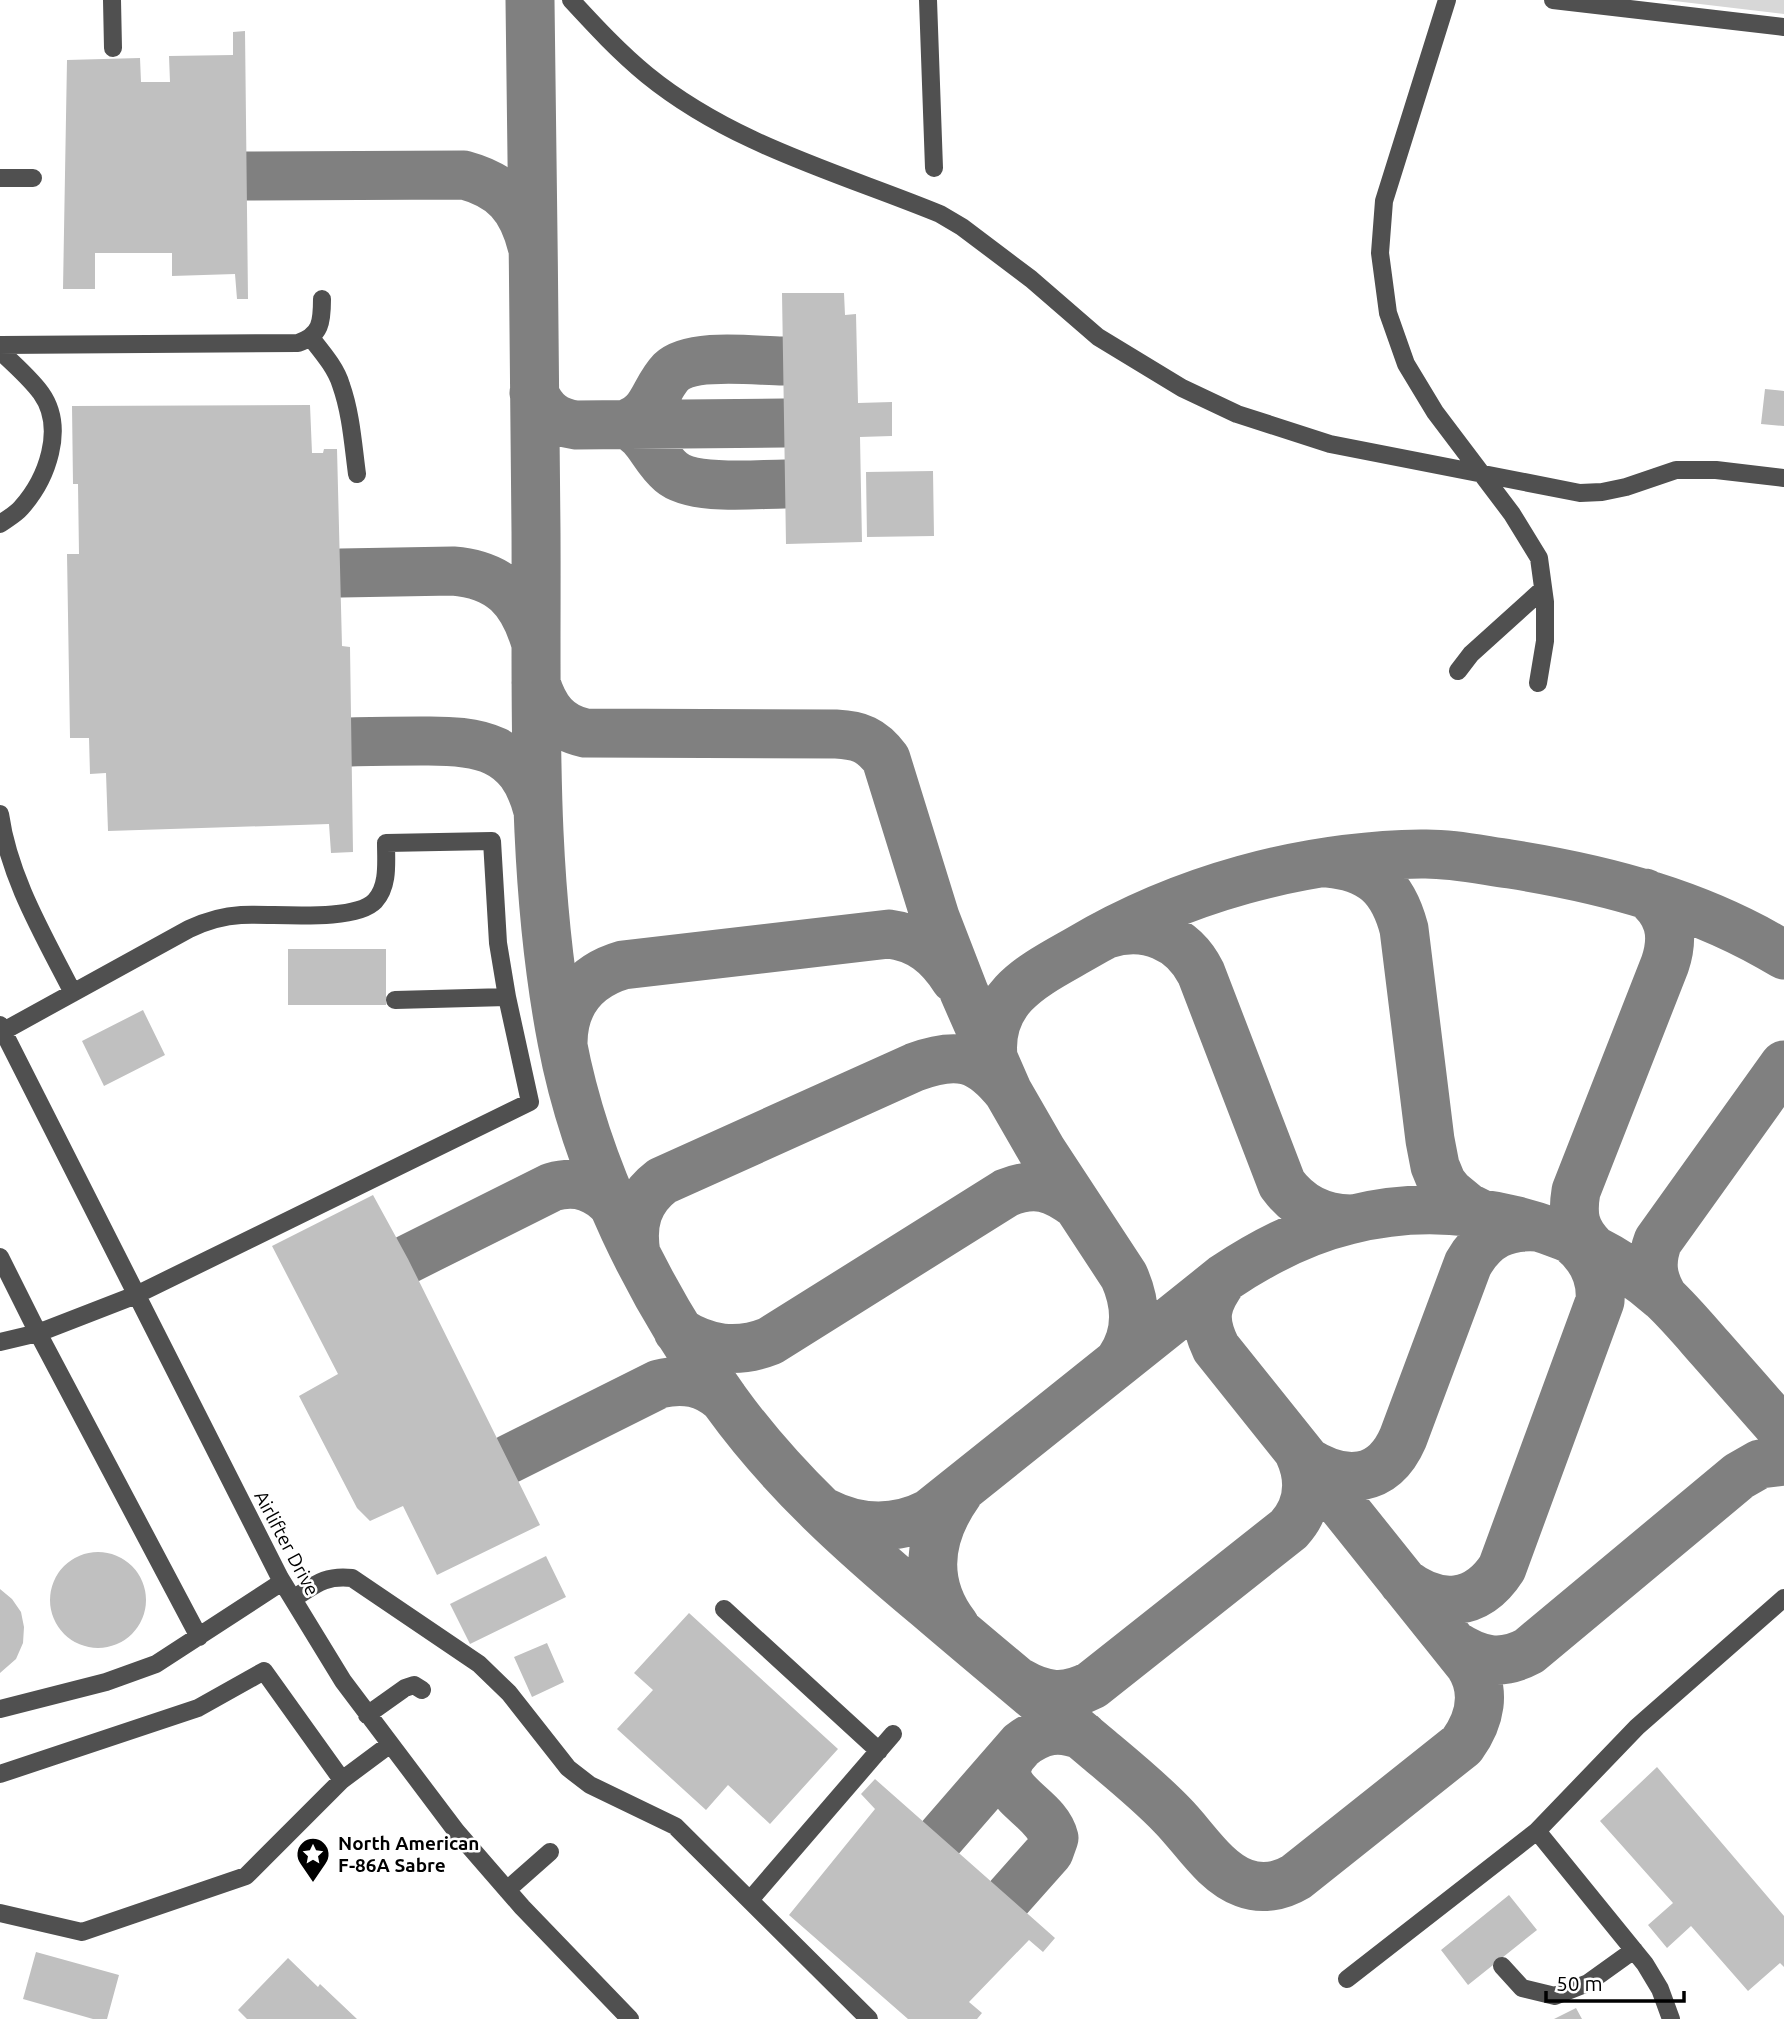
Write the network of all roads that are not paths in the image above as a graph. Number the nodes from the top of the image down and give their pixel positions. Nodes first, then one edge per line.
1 (112, 0) edge
2 (571, 0) edge
3 (929, 0) edge
4 (1447, 0) edge
5 (1553, 0) edge
6 (1588, 2) edge
7 (1784, 27) edge
8 (113, 48) dead end
9 (933, 168) dead end
10 (0, 178) edge
11 (33, 178) dead end
12 (322, 299) dead end
13 (311, 338) junction
14 (0, 345) edge
15 (0, 351) edge
16 (1482, 473) junction
17 (357, 474) dead end
18 (1784, 478) edge
19 (0, 524) edge
20 (1544, 589) junction
21 (1458, 671) dead end
22 (1538, 683) dead end
23 (0, 814) edge
24 (72, 993) junction
25 (507, 997) junction
26 (395, 1000) dead end
27 (1, 1030) edge
28 (0, 1257) edge
29 (136, 1295) junction
30 (38, 1334) junction
31 (0, 1342) edge
32 (282, 1582) junction
33 (1784, 1598) edge
34 (293, 1599) junction
35 (723, 1609) dead end
36 (200, 1637) junction
37 (422, 1690) dead end
38 (0, 1709) edge
39 (367, 1715) junction
40 (893, 1734) dead end
41 (389, 1745) junction
42 (879, 1751) junction
43 (0, 1774) edge
44 (342, 1780) junction
45 (1537, 1830) junction
46 (550, 1852) dead end
47 (507, 1890) junction
48 (750, 1900) junction
49 (0, 1913) edge
50 (1634, 1950) junction
51 (1502, 1966) dead end
52 (1347, 1979) dead end
53 (630, 2019) edge
54 (869, 2019) edge
55 (1671, 2019) edge

1 - 8 street
2 - 16 street
3 - 9 street
4 - 16 street
5 - 6 street
6 - 7 street
10 - 11 street
12 - 13 street
13 - 14 street
13 - 17 street
15 - 19 street
16 - 18 street
16 - 20 street
20 - 21 street
20 - 22 street
23 - 24 street
24 - 25 street
24 - 27 street
25 - 26 street
25 - 29 street
27 - 29 street, Airlifter Drive
28 - 30 street
29 - 30 street
29 - 32 street, Airlifter Drive
30 - 31 street
30 - 36 street
32 - 34 street, Airlifter Drive
32 - 36 street
33 - 45 street
34 - 39 street, Airlifter Drive
34 - 48 street
35 - 42 street
36 - 38 street
37 - 39 street
39 - 41 street, Airlifter Drive
40 - 42 street
41 - 44 street
41 - 47 street, Airlifter Drive
42 - 48 street
43 - 44 street
44 - 49 street
45 - 50 street
45 - 52 street
46 - 47 street
47 - 53 street, Airlifter Drive
48 - 54 street
50 - 51 street
50 - 55 street

